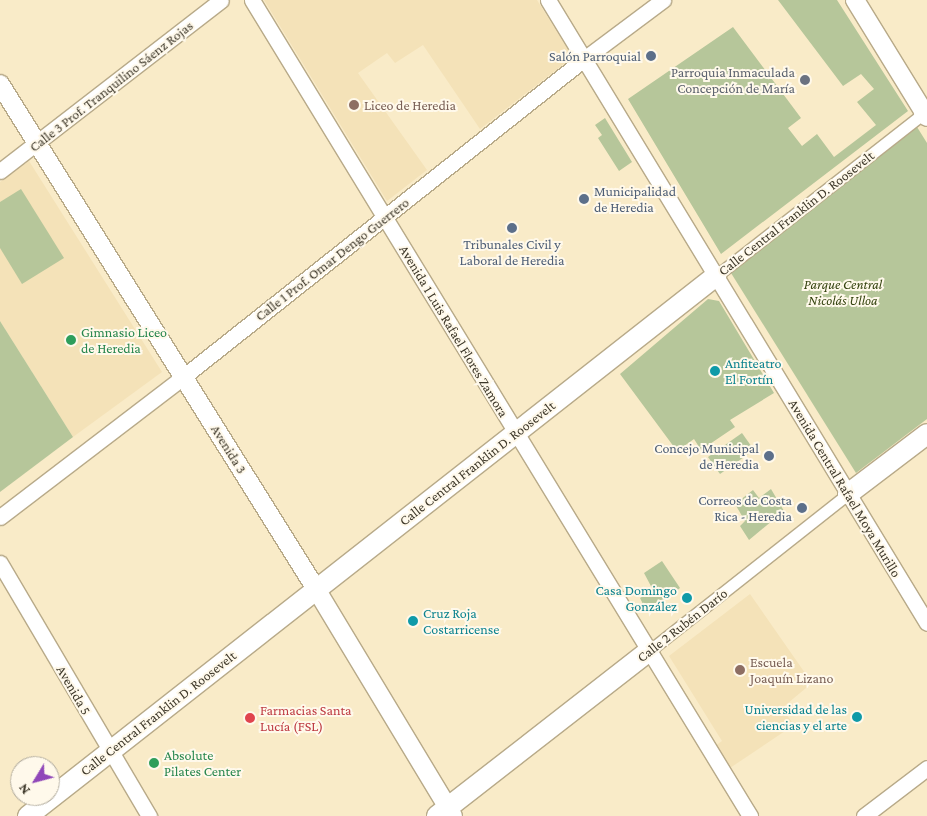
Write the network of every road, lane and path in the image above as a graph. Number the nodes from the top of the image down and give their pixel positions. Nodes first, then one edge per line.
1 (221, 0) edge
2 (252, 0) edge
3 (548, 0) edge
4 (663, 0) edge
5 (855, 0) edge
6 (584, 59) junction
7 (0, 84) edge
8 (926, 114) edge
9 (36, 143) junction
10 (0, 171) edge
11 (385, 218) junction
12 (716, 276) junction
13 (183, 376) junction
14 (516, 433) junction
15 (927, 434) edge
16 (848, 494) junction
17 (0, 517) edge
18 (0, 563) edge
19 (316, 589) junction
20 (927, 623) edge
21 (649, 651) junction
22 (109, 750) junction
23 (927, 768) edge
24 (446, 813) edge
25 (28, 816) edge
26 (149, 816) edge
27 (750, 816) edge
28 (864, 816) edge

1 - 9 street, Calle 3 Prof. Tranquilino Sáenz Rojas
2 - 11 street, Avenida 1 Luis Rafael Flores Zamora
3 - 6 street, Avenida Central Rafael Moya Murillo
4 - 6 street, Calle 1 Prof. Omar Dengo Guerrero
5 - 8 street
6 - 11 street, Calle 1 Prof. Omar Dengo Guerrero
6 - 12 street, Avenida Central Rafael Moya Murillo
7 - 9 street, Avenida 3
8 - 12 street, Calle Central Franklin D. Roosevelt
9 - 10 street, Calle 3 Prof. Tranquilino Sáenz Rojas
9 - 13 street, Avenida 3
11 - 13 street, Calle 1 Prof. Omar Dengo Guerrero
11 - 14 street, Avenida 1 Luis Rafael Flores Zamora
12 - 14 main road, Calle Central Franklin D. Roosevelt
12 - 16 street, Avenida Central Rafael Moya Murillo
13 - 17 street, Calle 1 Prof. Omar Dengo Guerrero
13 - 19 street, Avenida 3
14 - 19 main road, Calle Central Franklin D. Roosevelt
14 - 21 street, Avenida 1 Luis Rafael Flores Zamora
15 - 16 main road, Calle 2 Rubén Darío
16 - 20 street, Avenida Central Rafael Moya Murillo
16 - 21 street, Calle 2 Rubén Darío
18 - 22 street, Avenida 5
19 - 22 main road, Calle Central Franklin D. Roosevelt
19 - 24 street, Avenida 3
21 - 24 main road, Calle 2 Rubén Darío
21 - 27 street, Avenida 1 Luis Rafael Flores Zamora
22 - 25 main road, Calle Central Franklin D. Roosevelt
22 - 26 street, Avenida 5
23 - 28 street

